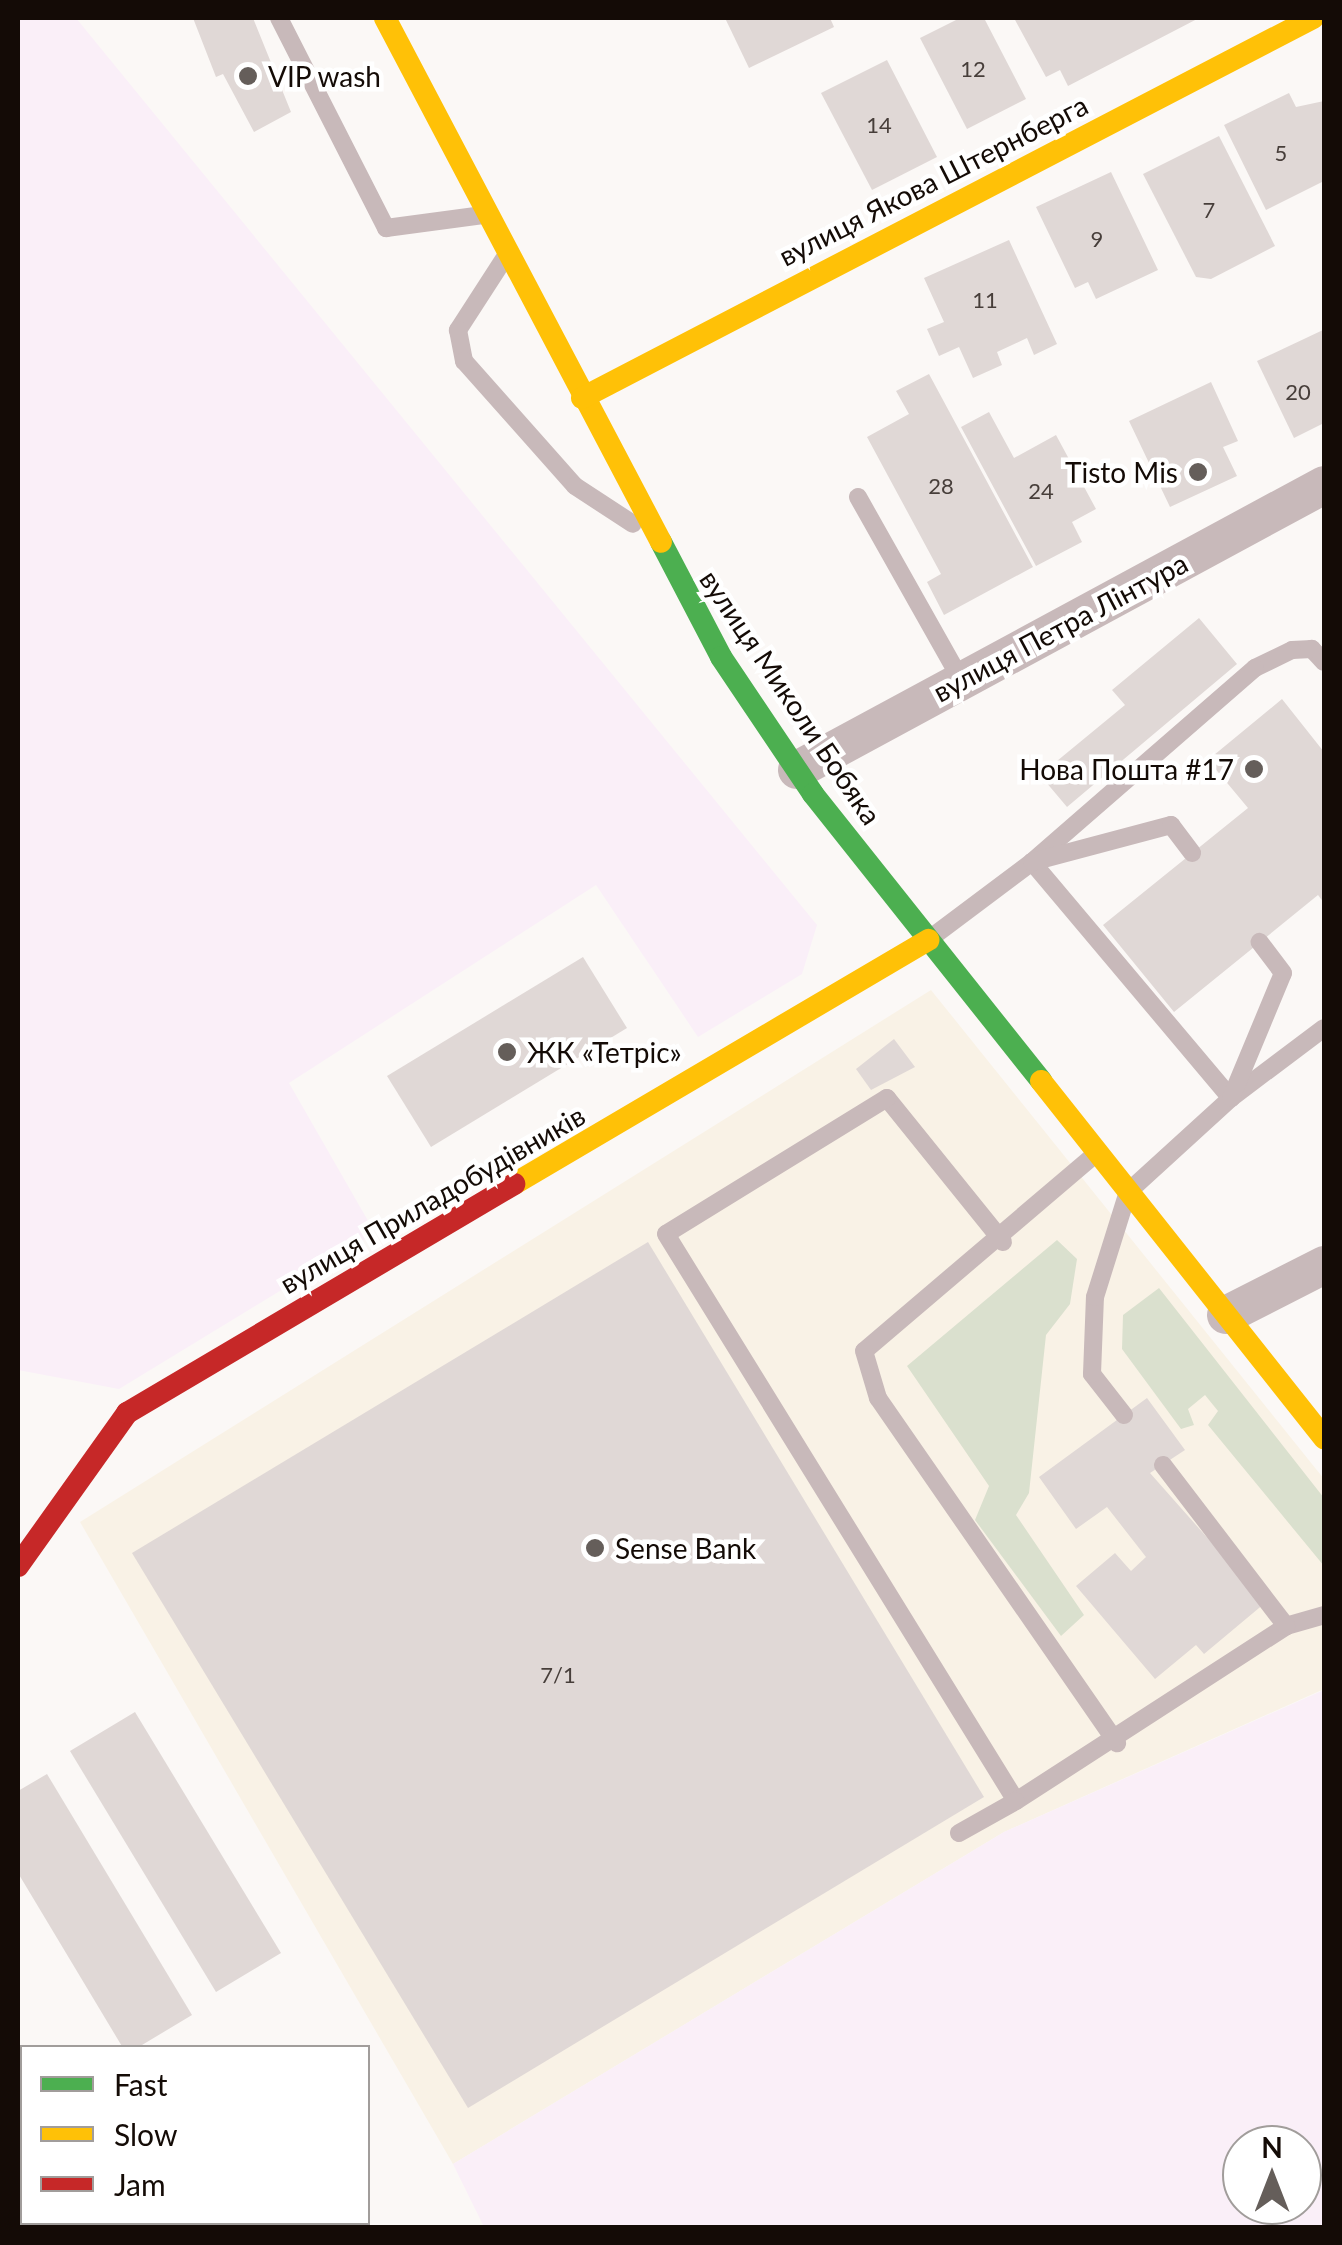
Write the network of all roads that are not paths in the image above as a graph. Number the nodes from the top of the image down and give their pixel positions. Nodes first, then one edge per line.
1 (279, 18) edge
2 (385, 18) edge
3 (1313, 18) edge
4 (486, 215) junction
5 (507, 254) junction
6 (582, 398) junction
7 (1324, 484) edge
8 (858, 497) dead end
9 (654, 538) junction
10 (1324, 662) edge
11 (961, 680) junction
12 (796, 770) junction
13 (1192, 853) dead end
14 (1032, 862) junction
15 (928, 940) junction
16 (1260, 942) dead end
17 (1324, 1028) edge
18 (1231, 1098) junction
19 (1096, 1153) junction
20 (1128, 1192) junction
21 (1003, 1242) junction
22 (1324, 1266) edge
23 (1226, 1316) junction
24 (1124, 1414) dead end
25 (1324, 1438) edge
26 (1163, 1465) dead end
27 (18, 1566) edge
28 (1324, 1615) edge
29 (1286, 1626) junction
30 (1118, 1743) junction
31 (1016, 1801) junction
32 (958, 1833) dead end

1 - 4 lane
2 - 4 street, вулиця Миколи Бобяка
3 - 6 street, вулиця Якова Штернберга
4 - 5 street, вулиця Миколи Бобяка
5 - 6 street, вулиця Миколи Бобяка
5 - 9 lane
6 - 9 street, вулиця Миколи Бобяка
7 - 11 street, вулиця Петра Лінтура
8 - 11 lane
9 - 12 street, вулиця Миколи Бобяка
10 - 14 lane
11 - 12 street, вулиця Петра Лінтура
12 - 15 street, вулиця Миколи Бобяка
13 - 14 lane
14 - 15 lane
14 - 18 lane
15 - 19 street, вулиця Миколи Бобяка
15 - 27 street, вулиця Приладобудівників
16 - 18 lane
17 - 18 lane
18 - 20 lane
19 - 20 street, вулиця Миколи Бобяка
19 - 21 lane
20 - 23 street, вулиця Миколи Бобяка
20 - 24 lane
21 - 30 lane
21 - 31 lane
22 - 23 street
23 - 25 street, вулиця Миколи Бобяка
26 - 29 lane
28 - 29 lane
29 - 30 lane
30 - 31 lane
31 - 32 lane

